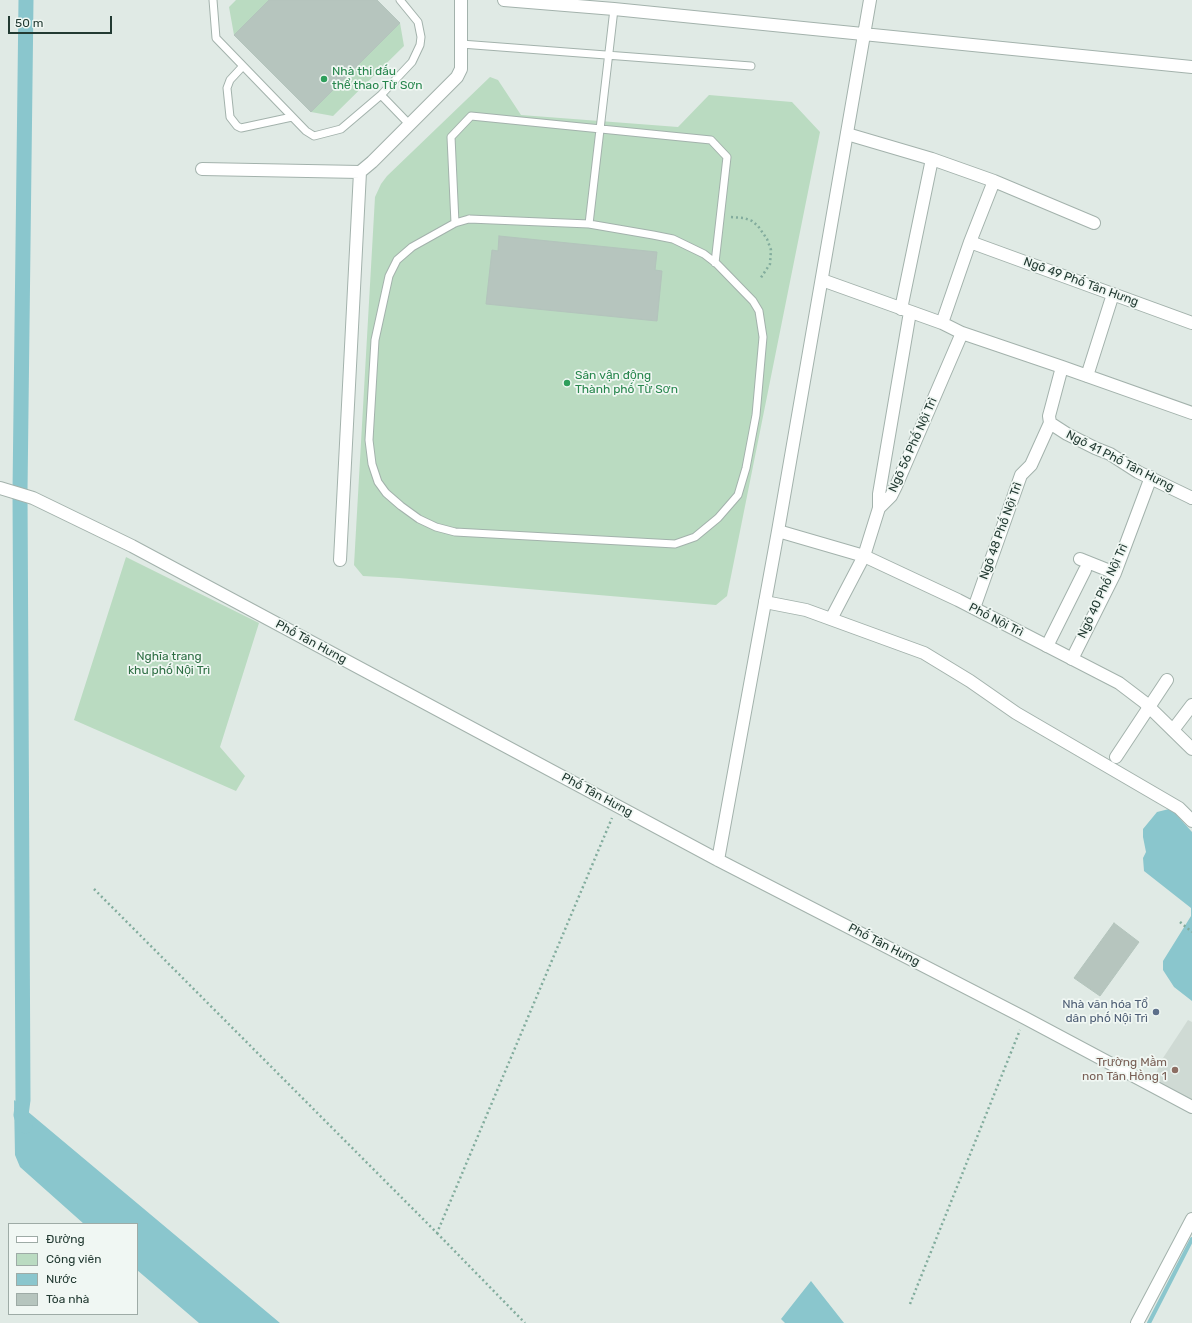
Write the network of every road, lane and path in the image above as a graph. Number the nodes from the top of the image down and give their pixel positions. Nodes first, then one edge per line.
1 (213, 0) edge
2 (400, 0) edge
3 (461, 0) edge
4 (504, 0) edge
5 (870, 0) edge
6 (614, 9) junction
7 (865, 34) junction
8 (460, 44) junction
9 (609, 55) junction
10 (243, 66) junction
11 (751, 66) dead end
12 (1192, 67) edge
13 (381, 94) junction
14 (292, 117) junction
15 (409, 124) junction
16 (600, 129) junction
17 (847, 134) junction
18 (932, 159) junction
19 (202, 169) dead end
20 (360, 172) junction
21 (994, 181) junction
22 (731, 217) dead end
23 (455, 223) junction
24 (1094, 223) dead end
25 (589, 224) junction
26 (970, 242) junction
27 (716, 263) junction
28 (760, 279) dead end
29 (822, 280) junction
30 (1113, 294) junction
31 (906, 310) junction
32 (942, 323) junction
33 (1192, 323) edge
34 (962, 333) junction
35 (1062, 367) junction
36 (1087, 376) junction
37 (1192, 413) edge
38 (1050, 423) junction
39 (1150, 477) junction
40 (4, 489) edge
41 (1192, 498) edge
42 (879, 508) junction
43 (778, 531) junction
44 (864, 556) junction
45 (340, 560) dead end
46 (1114, 573) junction
47 (765, 602) junction
48 (974, 608) junction
49 (831, 619) junction
50 (1047, 646) junction
51 (1072, 659) junction
52 (1167, 680) dead end
53 (1192, 705) edge
54 (1148, 707) junction
55 (1173, 730) junction
56 (1192, 748) edge
57 (1116, 757) dead end
58 (617, 806) junction
59 (1192, 821) edge
60 (718, 860) junction
61 (94, 889) dead end
62 (1180, 922) dead end
63 (1192, 932) edge
64 (1025, 1018) junction
65 (1192, 1106) edge
66 (1192, 1219) edge
67 (437, 1233) junction
68 (910, 1304) dead end
69 (525, 1323) edge
70 (1137, 1323) edge

1 - 10 lane
2 - 13 lane
3 - 8 street
4 - 6 street
5 - 7 street
6 - 7 street
6 - 9 lane
7 - 12 street
7 - 17 street
8 - 9 lane
8 - 15 street
9 - 11 lane
9 - 16 lane
10 - 14 lane
10 - 14 lane
13 - 14 lane
13 - 15 lane
15 - 20 street
16 - 23 lane
16 - 25 lane
16 - 27 lane
17 - 18 street
17 - 29 street
18 - 21 street
18 - 31 street
19 - 20 street
20 - 45 street
21 - 24 street
21 - 26 street
22 - 28 path
23 - 25 lane
23 - 27 lane
25 - 27 lane
26 - 30 street, Ngõ 49 Phố Tân Hưng
26 - 32 street
29 - 31 street
29 - 43 street
30 - 33 street, Ngõ 49 Phố Tân Hưng
30 - 36 street
31 - 32 street
31 - 42 street
32 - 34 street
34 - 35 street
34 - 42 street, Ngõ 56 Phố Nội Trì
35 - 36 street
35 - 38 street, Ngõ 48 Phố Nội Trì
36 - 37 street
38 - 39 street, Ngõ 41 Phố Tân Hưng
38 - 48 street, Ngõ 48 Phố Nội Trì
39 - 41 street, Ngõ 41 Phố Tân Hưng
39 - 46 street, Ngõ 40 Phố Nội Trì
40 - 58 street, Phố Tân Hưng
42 - 44 street, Ngõ 56 Phố Nội Trì
43 - 44 street, Phố Nội Trì
43 - 47 street
44 - 48 street, Phố Nội Trì
44 - 49 street, Ngõ 56 Phố Nội Trì
46 - 50 street
46 - 51 street, Ngõ 40 Phố Nội Trì
47 - 49 street
47 - 60 street
48 - 50 street, Phố Nội Trì
49 - 59 street
50 - 51 street, Phố Nội Trì
51 - 54 street, Phố Nội Trì
52 - 54 street
53 - 55 street
54 - 55 street, Phố Nội Trì
54 - 57 street
55 - 56 street, Phố Nội Trì
58 - 60 street, Phố Tân Hưng
58 - 67 path
60 - 64 street, Phố Tân Hưng
61 - 67 path
62 - 63 path
64 - 65 street, Phố Tân Hưng
64 - 68 path
66 - 70 street
67 - 69 path

